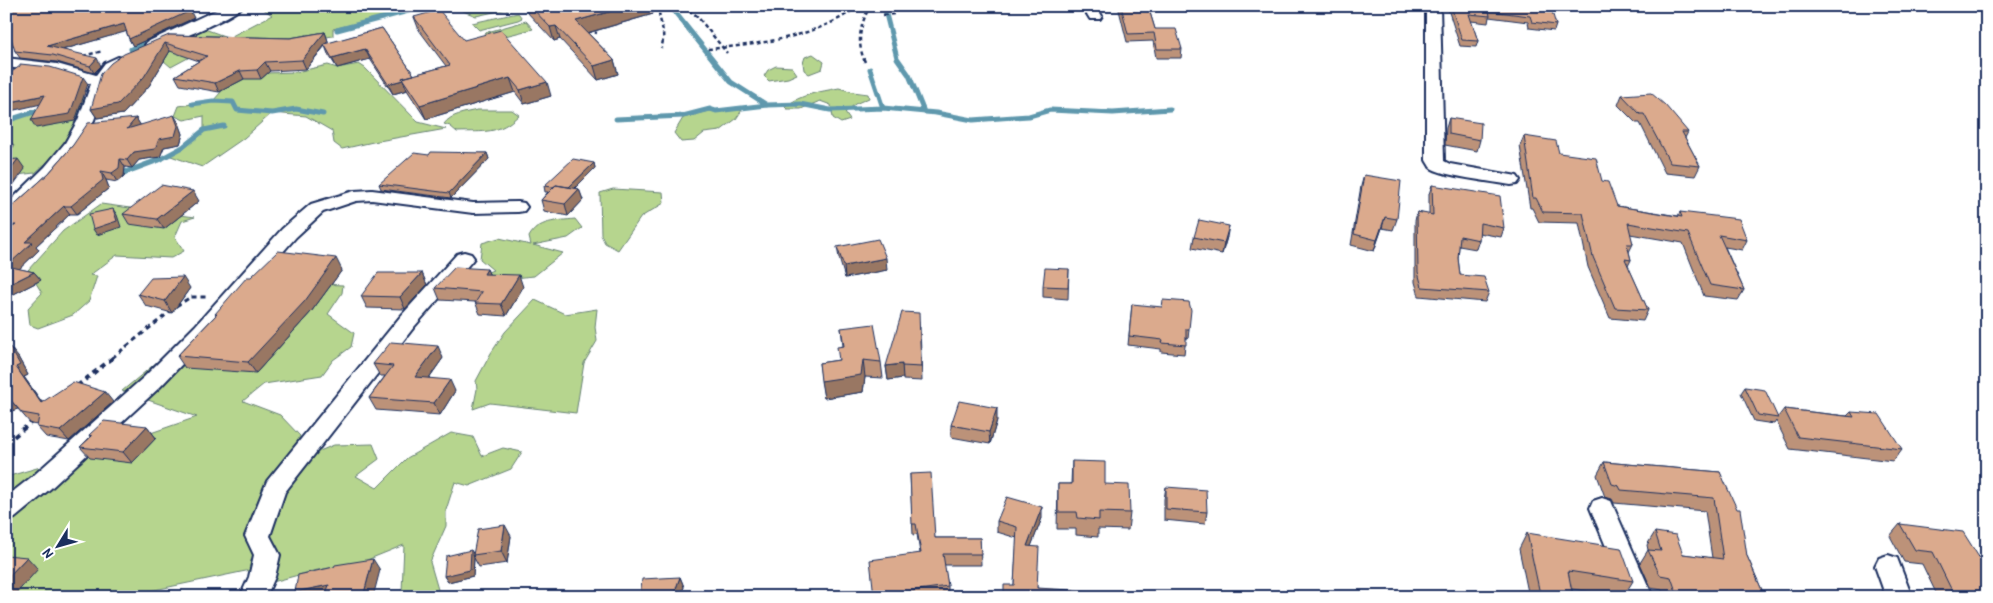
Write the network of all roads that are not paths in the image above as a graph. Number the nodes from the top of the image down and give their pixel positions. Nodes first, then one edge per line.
1 (236, 6) edge
2 (1433, 6) edge
3 (6, 62) edge
4 (98, 81) junction
5 (1511, 180) dead end
6 (518, 207) dead end
7 (6, 215) edge
8 (464, 258) dead end
9 (1602, 508) dead end
10 (6, 511) edge
11 (1888, 566) dead end
12 (253, 597) edge
13 (1640, 597) edge
14 (1899, 597) edge

1 - 4 street
2 - 5 street
3 - 4 street
4 - 7 street
6 - 10 street
8 - 12 street
9 - 13 street
11 - 14 street

